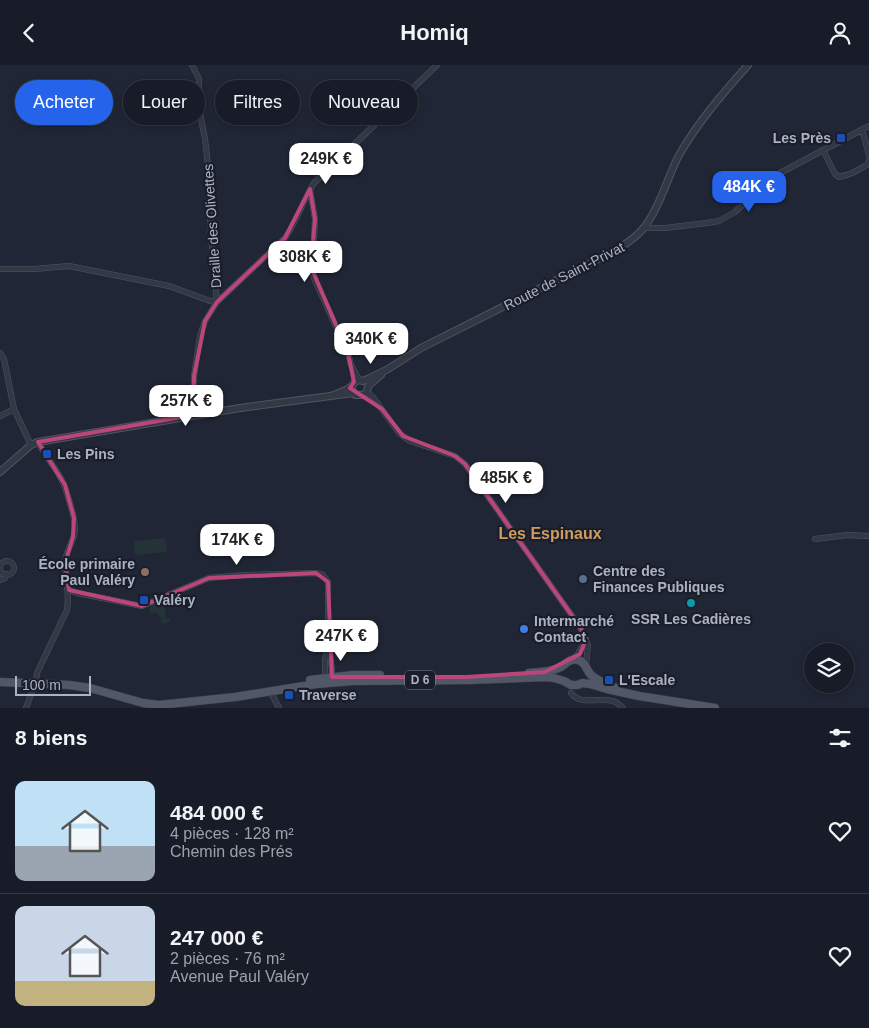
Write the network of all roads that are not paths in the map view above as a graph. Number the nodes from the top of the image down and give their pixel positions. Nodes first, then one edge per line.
1 (192, 65) edge
2 (437, 65) edge
3 (748, 65) edge
4 (869, 125) edge
5 (862, 129) junction
6 (823, 151) junction
7 (869, 155) edge
8 (869, 160) edge
9 (310, 189) junction
10 (644, 228) junction
11 (0, 269) edge
12 (217, 302) junction
13 (0, 353) edge
14 (360, 387) junction
15 (14, 409) junction
16 (193, 415) junction
17 (0, 416) edge
18 (38, 441) junction
19 (31, 445) junction
20 (0, 472) edge
21 (869, 535) edge
22 (815, 539) dead end
23 (6, 574) dead end
24 (0, 580) edge
25 (69, 590) junction
26 (586, 639) junction
27 (572, 659) junction
28 (563, 666) junction
29 (586, 667) junction
30 (508, 677) junction
31 (329, 680) junction
32 (566, 682) junction
33 (0, 683) edge
34 (582, 683) junction
35 (35, 684) junction
36 (270, 690) junction
37 (624, 692) junction
38 (571, 693) junction
39 (26, 708) edge
40 (279, 708) edge
41 (623, 708) edge
42 (715, 708) edge

1 - 12 street, Draille des Olivettes
2 - 9 street
3 - 10 street, Route de Saint-Privat
4 - 5 street
5 - 6 street
5 - 7 street
6 - 8 street
6 - 10 street
9 - 12 street
9 - 14 street
10 - 14 street, Route de Saint-Privat
11 - 12 street
12 - 16 street, Draille des Olivettes
13 - 15 street
14 - 16 street, Route de Saint-Privat
14 - 26 street
15 - 17 street
15 - 19 street
16 - 18 street, Route de Saint-Privat
18 - 19 street, Route de Saint-Privat
18 - 25 street
19 - 20 street, Route de Saint-Privat
21 - 22 street
23 - 24 street
25 - 31 street
25 - 35 street
26 - 27 street
26 - 29 street
27 - 28 main road
27 - 29 main road
28 - 30 main road, D 6
28 - 32 main road
29 - 34 main road
29 - 37 main road
30 - 31 main road, D 6
30 - 32 main road, D 6
31 - 36 main road, D 6
32 - 34 main road
32 - 38 street
33 - 35 main road, D 6
34 - 37 main road
34 - 38 street
35 - 36 main road, D 6
35 - 39 street
36 - 40 street
37 - 42 main road
38 - 41 street

